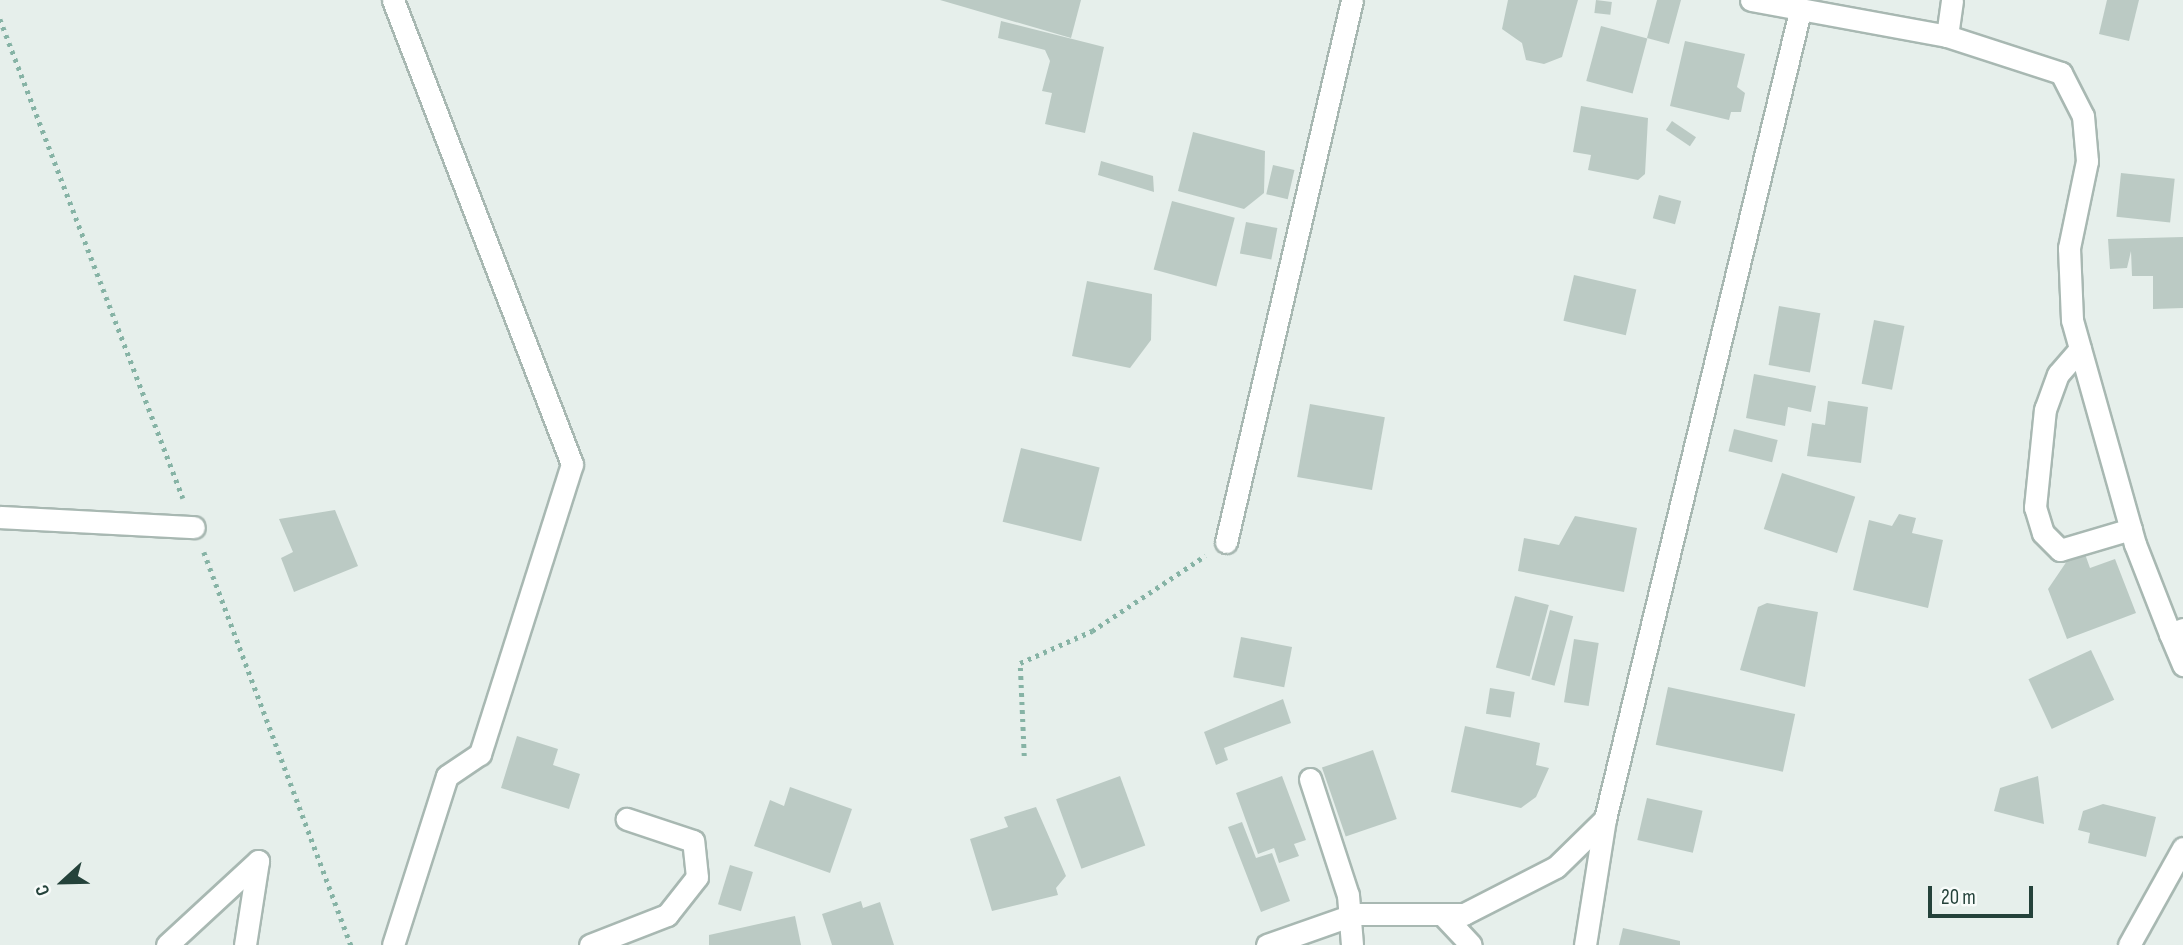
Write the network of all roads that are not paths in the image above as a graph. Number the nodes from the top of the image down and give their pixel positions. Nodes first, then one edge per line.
1 (393, 0) edge
2 (1352, 0) edge
3 (1752, 0) edge
4 (1952, 0) edge
5 (1800, 11) junction
6 (1947, 36) junction
7 (2080, 349) junction
8 (0, 517) edge
9 (194, 527) road end
10 (2131, 529) junction
11 (1226, 542) road end
12 (2177, 631) edge
13 (2183, 664) edge
14 (1310, 779) dead end
15 (627, 819) dead end
16 (1605, 819) junction
17 (2183, 848) edge
18 (1442, 914) junction
19 (1346, 917) junction
20 (1465, 943) edge
21 (167, 945) edge
22 (245, 945) edge
23 (393, 945) edge
24 (590, 945) edge
25 (1267, 945) edge
26 (1352, 945) edge
27 (1585, 945) edge
28 (2129, 945) edge

1 - 23 street
2 - 11 street
3 - 5 street
4 - 6 street
5 - 6 street
5 - 16 street
6 - 7 street
7 - 10 street
7 - 10 street
8 - 9 street
10 - 12 street
12 - 13 street
14 - 19 street
15 - 24 street
16 - 18 street
16 - 27 street
17 - 28 street
18 - 19 street
18 - 20 street
19 - 25 street
19 - 26 street
21 - 22 street

